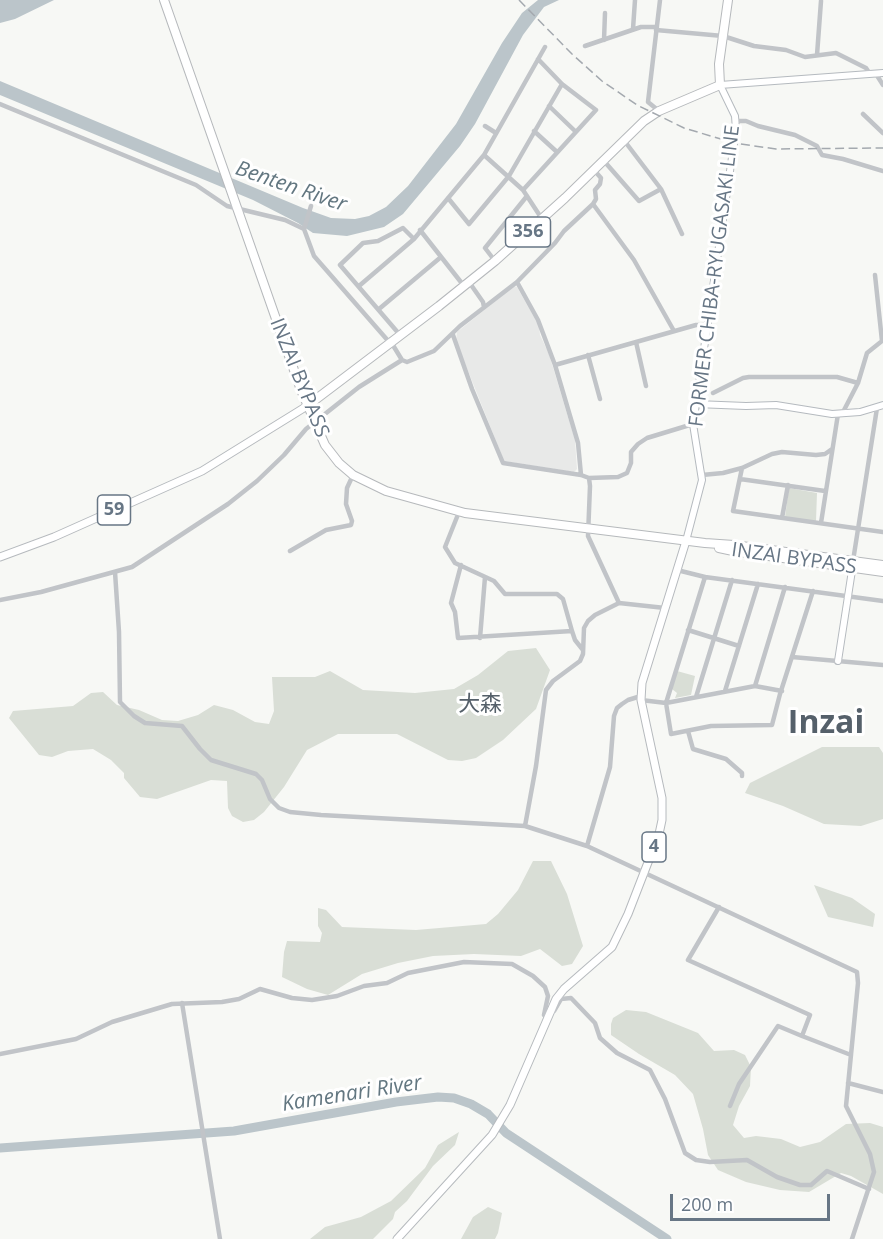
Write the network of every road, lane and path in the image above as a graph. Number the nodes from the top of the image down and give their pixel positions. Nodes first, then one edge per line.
1 (164, 0) edge
2 (635, 0) edge
3 (660, 0) edge
4 (728, 0) edge
5 (820, 1) edge
6 (605, 13) dead end
7 (656, 28) junction
8 (633, 29) junction
9 (723, 36) junction
10 (604, 40) junction
11 (585, 46) dead end
12 (545, 47) dead end
13 (817, 55) junction
14 (538, 59) junction
15 (876, 74) edge
16 (562, 84) junction
17 (883, 84) edge
18 (720, 85) junction
19 (0, 104) edge
20 (549, 106) junction
21 (659, 111) junction
22 (863, 114) dead end
23 (736, 121) junction
24 (485, 126) dead end
25 (534, 131) junction
26 (576, 132) junction
27 (496, 133) junction
28 (883, 133) edge
29 (623, 140) junction
30 (557, 153) junction
31 (484, 155) junction
32 (604, 160) junction
33 (594, 170) junction
34 (883, 171) edge
35 (508, 176) junction
36 (661, 189) junction
37 (524, 190) junction
38 (527, 196) junction
39 (448, 198) junction
40 (235, 203) junction
41 (593, 204) junction
42 (312, 206) dead end
43 (542, 219) junction
44 (304, 229) junction
45 (420, 230) junction
46 (682, 234) dead end
47 (414, 239) junction
48 (441, 257) junction
49 (495, 261) junction
50 (875, 275) dead end
51 (517, 282) junction
52 (466, 284) junction
53 (359, 286) junction
54 (484, 307) junction
55 (379, 309) junction
56 (708, 325) junction
57 (674, 331) junction
58 (400, 335) junction
59 (453, 335) junction
60 (391, 342) junction
61 (636, 342) junction
62 (588, 355) junction
63 (402, 360) junction
64 (555, 365) junction
65 (858, 383) junction
66 (646, 386) dead end
67 (713, 393) dead end
68 (600, 399) dead end
69 (696, 404) junction
70 (307, 406) junction
71 (880, 407) edge
72 (840, 414) junction
73 (314, 423) junction
74 (693, 424) junction
75 (832, 449) junction
76 (742, 468) junction
77 (353, 475) junction
78 (581, 475) junction
79 (702, 476) junction
80 (589, 478) junction
81 (740, 479) junction
82 (788, 485) junction
83 (825, 491) junction
84 (459, 512) junction
85 (782, 518) junction
86 (821, 523) junction
87 (588, 529) junction
88 (858, 529) junction
89 (883, 532) edge
90 (686, 541) junction
91 (290, 551) dead end
92 (0, 557) edge
93 (461, 565) junction
94 (853, 565) junction
95 (883, 565) edge
96 (677, 570) junction
97 (115, 572) junction
98 (883, 572) edge
99 (485, 577) junction
100 (705, 577) junction
101 (732, 580) junction
102 (758, 584) junction
103 (785, 587) junction
104 (813, 591) junction
105 (848, 596) junction
106 (0, 600) edge
107 (883, 601) edge
108 (619, 603) junction
109 (665, 608) junction
110 (688, 630) junction
111 (572, 631) junction
112 (480, 638) junction
113 (714, 638) junction
114 (739, 646) junction
115 (584, 650) junction
116 (792, 657) junction
117 (838, 661) junction
118 (883, 665) edge
119 (755, 686) junction
120 (725, 691) junction
121 (782, 691) junction
122 (641, 698) junction
123 (696, 698) junction
124 (666, 703) junction
125 (688, 731) junction
126 (742, 776) dead end
127 (525, 826) junction
128 (587, 846) junction
129 (644, 872) junction
130 (720, 907) junction
131 (182, 1003) junction
132 (550, 1011) junction
133 (802, 1036) junction
134 (0, 1054) edge
135 (851, 1055) junction
136 (848, 1083) junction
137 (883, 1092) edge
138 (730, 1106) dead end
139 (869, 1190) junction
140 (220, 1239) edge
141 (397, 1239) edge
142 (852, 1239) edge

1 - 40 highway, INZAI BYPASS
2 - 8 street
3 - 7 street
4 - 9 highway
5 - 13 street
6 - 10 street
7 - 8 street
7 - 9 street
7 - 21 street
8 - 10 street
9 - 13 street
9 - 18 highway
10 - 11 street
12 - 14 street
13 - 15 street
14 - 16 street
14 - 27 street
15 - 17 street
15 - 18 street
16 - 20 street
16 - 26 street
18 - 21 highway, 356
18 - 23 street, FORMER CHIBA-RYUGASAKI LINE
19 - 40 street
20 - 25 street
20 - 26 street
21 - 29 highway, 356
22 - 28 street
23 - 34 street
23 - 56 street, FORMER CHIBA-RYUGASAKI LINE
24 - 27 street
25 - 30 street
25 - 35 street
26 - 30 street
27 - 31 street
29 - 32 highway, 356
29 - 36 street
30 - 37 street
31 - 35 street
31 - 39 street
32 - 33 highway, 356
32 - 36 street
33 - 41 street
33 - 43 highway, 356
35 - 37 street
35 - 39 street
36 - 46 street
37 - 38 street
38 - 43 street
38 - 49 street
39 - 45 street
40 - 44 street
40 - 70 highway, INZAI BYPASS
41 - 51 street
41 - 57 street
42 - 44 street
43 - 49 highway, 356
44 - 60 street
45 - 47 street
45 - 48 street
47 - 53 street
47 - 53 street
48 - 52 street
48 - 55 street
49 - 52 highway, 356
50 - 65 street
51 - 54 street
51 - 64 street
52 - 54 street
52 - 58 highway, 356
53 - 55 street
54 - 59 street
55 - 58 street
56 - 57 street
56 - 69 street, FORMER CHIBA-RYUGASAKI LINE
57 - 61 street
58 - 60 highway, 356
59 - 63 street
59 - 78 street
60 - 63 street
60 - 70 highway, 356
61 - 62 street
61 - 66 street
62 - 64 street
62 - 68 street
63 - 73 street
64 - 78 street
65 - 67 street
65 - 72 street
69 - 72 street
69 - 74 street, FORMER CHIBA-RYUGASAKI LINE
70 - 73 highway, INZAI BYPASS
70 - 92 main road, 59
71 - 72 street
71 - 88 street
72 - 75 street
73 - 77 highway, INZAI BYPASS
73 - 97 street
74 - 79 street, FORMER CHIBA-RYUGASAKI LINE
74 - 80 street
75 - 76 street
75 - 83 street
76 - 79 street
76 - 81 street
77 - 84 highway, INZAI BYPASS
77 - 91 street
78 - 80 street
79 - 90 street, FORMER CHIBA-RYUGASAKI LINE
80 - 87 street
81 - 82 street
81 - 85 street
82 - 83 street
82 - 85 street
83 - 86 street
84 - 87 highway, INZAI BYPASS
84 - 93 street
85 - 86 street
86 - 88 street
87 - 90 highway, INZAI BYPASS
87 - 108 street
88 - 89 street
88 - 94 street
90 - 94 highway, INZAI BYPASS
90 - 96 main road, 4
93 - 99 street
93 - 112 street
94 - 95 highway, INZAI BYPASS
94 - 98 highway, INZAI BYPASS
94 - 105 street
96 - 100 street
96 - 109 main road, 4
97 - 106 street
97 - 127 street
99 - 111 street
99 - 112 street
100 - 101 street
100 - 110 street
101 - 102 street
101 - 113 street
102 - 103 street
102 - 114 street
103 - 104 street
103 - 119 street
104 - 105 street
104 - 116 street
105 - 107 street
105 - 117 street
108 - 109 street
108 - 115 street
109 - 122 main road, 4
110 - 113 street
110 - 124 street
111 - 112 street
111 - 115 street
113 - 114 street
113 - 123 street
114 - 120 street
115 - 127 street
116 - 117 street
116 - 121 street
117 - 118 street
119 - 120 street
119 - 121 street
120 - 123 street
121 - 125 street
122 - 124 street
122 - 128 street
122 - 129 main road, 4
123 - 124 street
124 - 125 street
125 - 126 street
127 - 128 street
128 - 129 street
129 - 130 street
129 - 132 main road, 4
130 - 133 street
130 - 135 street
131 - 132 street
131 - 134 street
131 - 140 street
132 - 139 street
132 - 141 main road, 4
133 - 135 street
133 - 138 street
135 - 136 street
136 - 137 street
136 - 139 street
139 - 142 street

